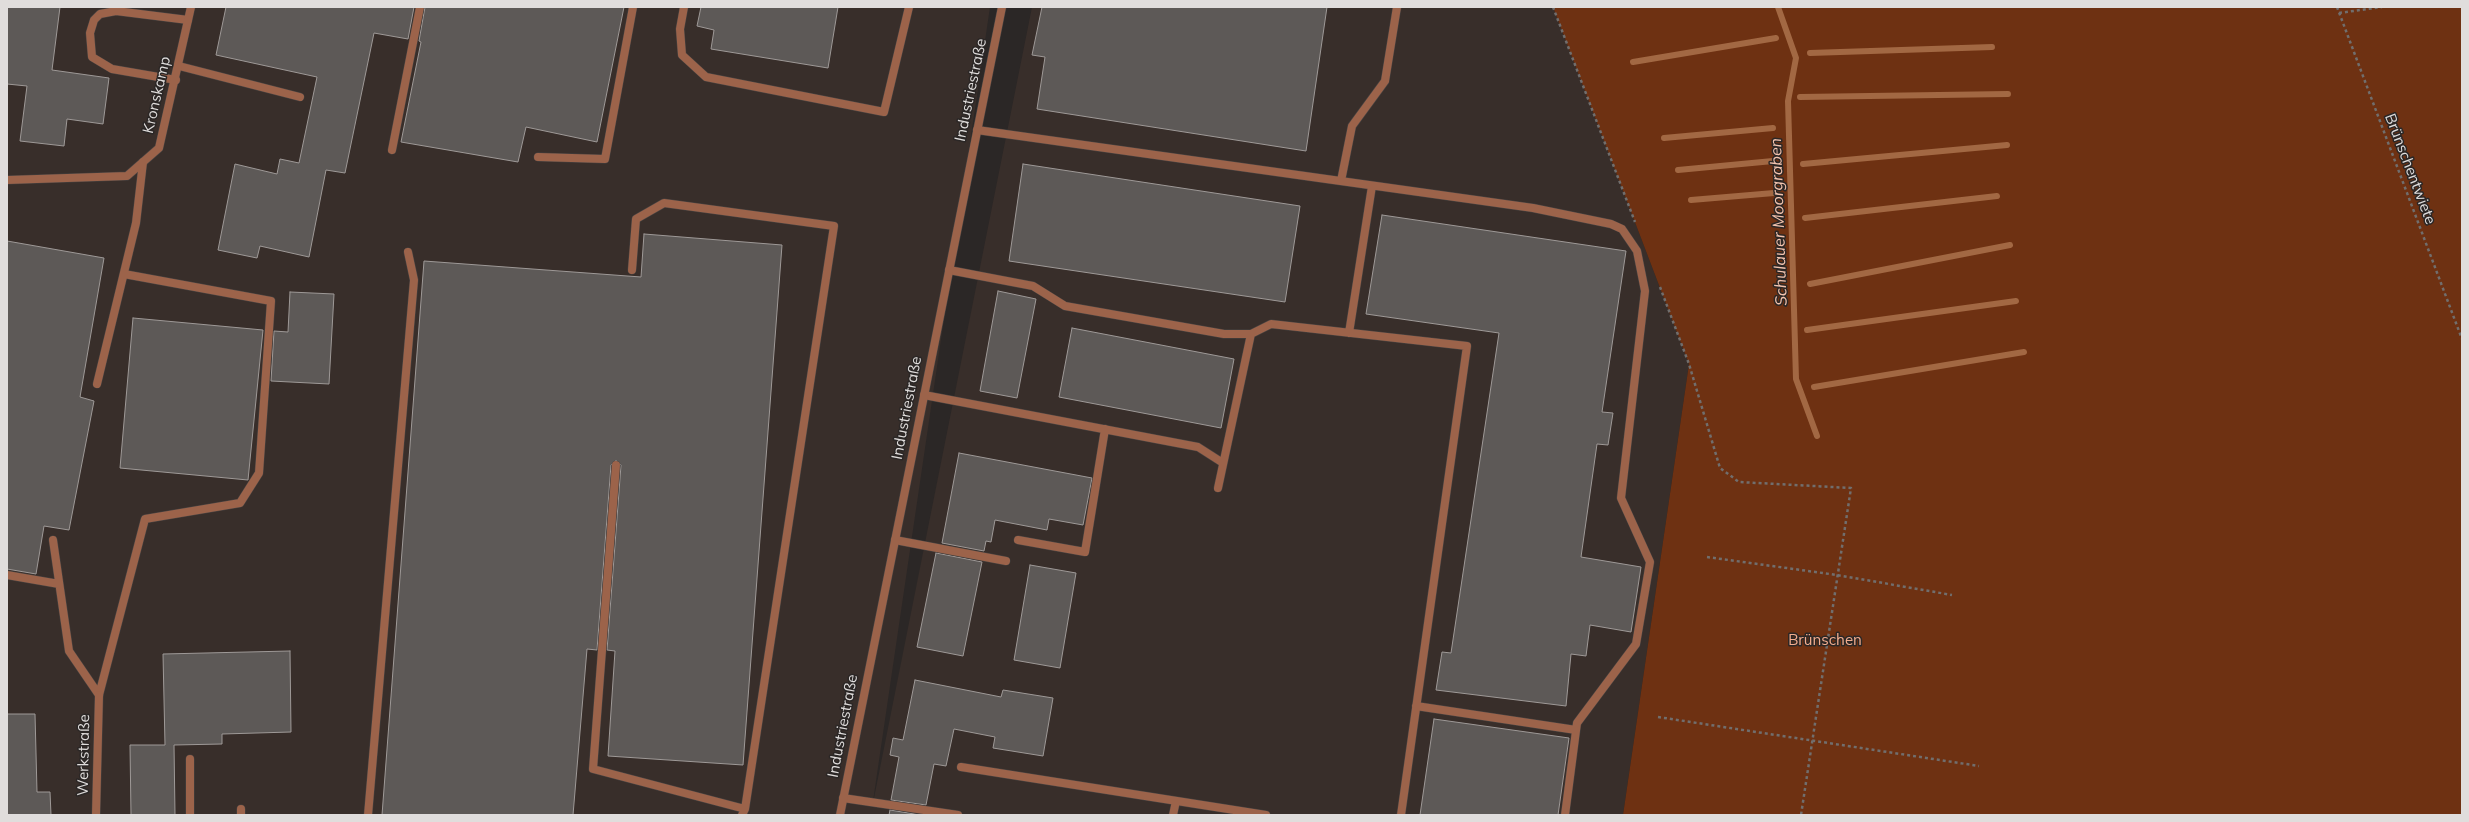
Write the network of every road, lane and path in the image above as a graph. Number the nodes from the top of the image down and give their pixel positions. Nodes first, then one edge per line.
1 (191, 7) edge
2 (420, 7) edge
3 (634, 7) edge
4 (684, 7) edge
5 (909, 7) edge
6 (1002, 7) edge
7 (1397, 7) edge
8 (2337, 7) edge
9 (2382, 7) edge
10 (2339, 13) junction
11 (188, 20) junction
12 (179, 66) junction
13 (176, 80) junction
14 (300, 97) dead end
15 (977, 130) junction
16 (392, 150) dead end
17 (538, 157) dead end
18 (143, 162) junction
19 (7, 180) edge
20 (1342, 181) junction
21 (1372, 186) junction
22 (408, 252) dead end
23 (632, 270) dead end
24 (949, 270) junction
25 (124, 274) junction
26 (1349, 333) junction
27 (1251, 334) junction
28 (2462, 339) edge
29 (97, 384) dead end
30 (924, 395) junction
31 (1105, 429) junction
32 (1223, 463) junction
33 (616, 465) dead end
34 (1739, 482) dead end
35 (1218, 488) dead end
36 (53, 540) dead end
37 (895, 540) junction
38 (1018, 540) dead end
39 (1707, 557) dead end
40 (1006, 561) dead end
41 (7, 575) edge
42 (1837, 575) junction
43 (60, 584) junction
44 (1952, 595) dead end
45 (99, 695) junction
46 (1416, 706) junction
47 (1658, 717) dead end
48 (1576, 730) junction
49 (1812, 740) junction
50 (190, 759) dead end
51 (1979, 766) dead end
52 (961, 768) dead end
53 (843, 798) junction
54 (1176, 801) junction
55 (743, 812) edge
56 (96, 815) edge
57 (190, 815) edge
58 (368, 815) edge
59 (840, 815) edge
60 (958, 815) edge
61 (1173, 815) edge
62 (1266, 815) edge
63 (1401, 815) edge
64 (1566, 815) edge
65 (1801, 815) edge

1 - 11 street, Kronskamp
2 - 16 street
3 - 17 street
4 - 5 street
6 - 15 street, Industriestraße
7 - 20 street
8 - 10 path, Brünschentwiete
9 - 10 path
10 - 28 path, Brünschentwiete
11 - 12 street, Kronskamp
11 - 13 street
12 - 13 street, Kronskamp
12 - 14 street
13 - 18 street, Kronskamp
15 - 20 street
15 - 24 street, Industriestraße
18 - 19 street, Kronskamp
18 - 25 street
20 - 21 street
21 - 26 street
21 - 48 street
22 - 58 street
23 - 55 street
24 - 27 street
24 - 30 street, Industriestraße
25 - 29 street
25 - 45 street, Werkstraße
26 - 27 street
26 - 46 street
27 - 32 street
30 - 31 street
30 - 37 street, Industriestraße
31 - 32 street
31 - 38 street
32 - 35 street
33 - 55 street
34 - 42 path
36 - 43 street
37 - 40 street
37 - 53 street, Industriestraße
39 - 42 path
41 - 43 street
42 - 44 path
42 - 49 path
43 - 45 street
45 - 56 street, Werkstraße
46 - 48 street
46 - 63 street
47 - 49 path
48 - 64 street
49 - 51 path
49 - 65 path
50 - 57 street
52 - 54 street
53 - 59 street, Industriestraße
53 - 60 street
54 - 61 street
54 - 62 street

